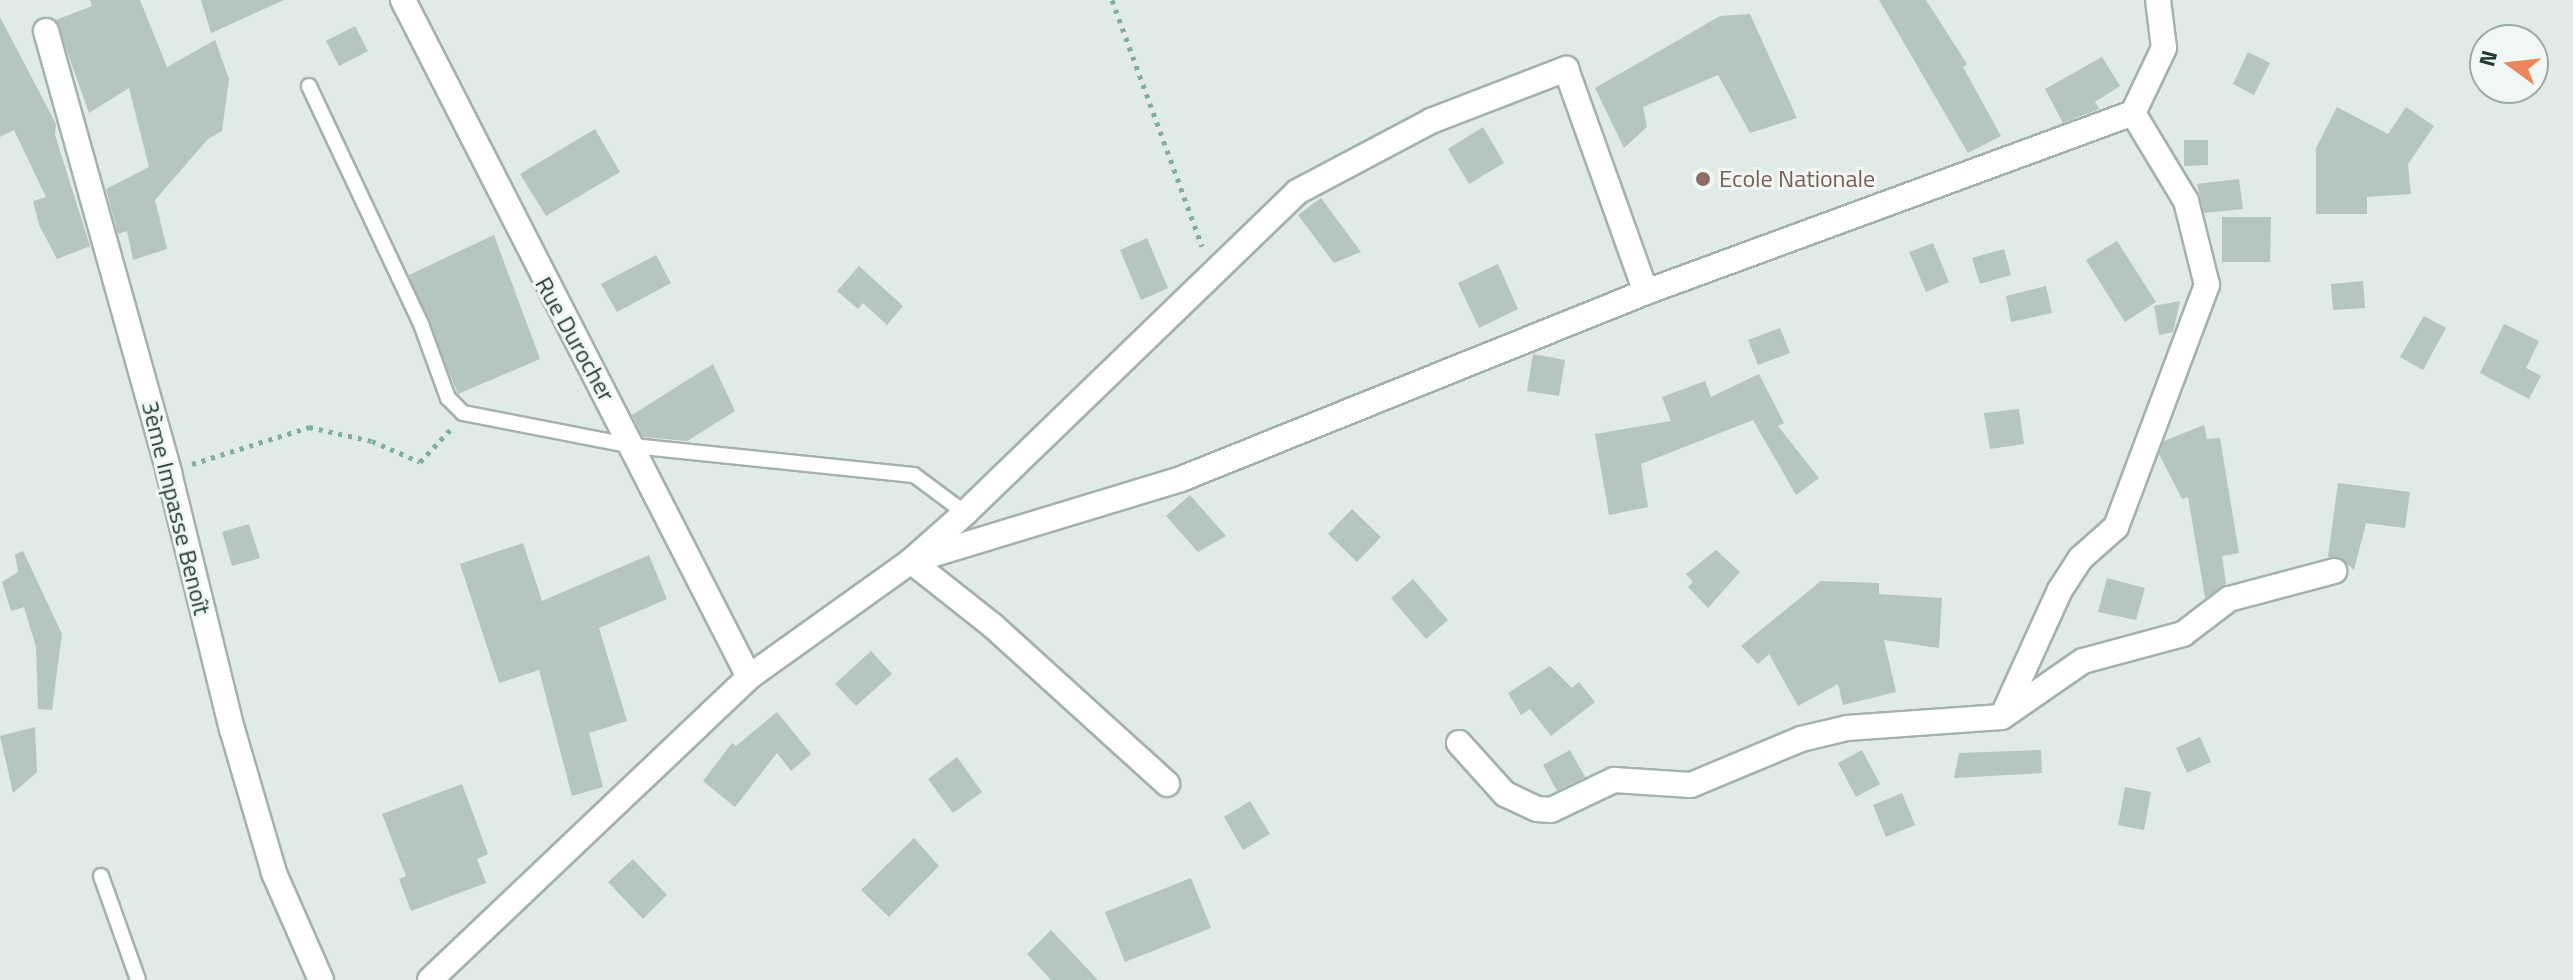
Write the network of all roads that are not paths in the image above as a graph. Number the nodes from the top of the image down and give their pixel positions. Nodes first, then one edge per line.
1 (403, 0) edge
2 (2158, 0) edge
3 (46, 31) dead end
4 (309, 86) dead end
5 (2133, 113) junction
6 (1646, 292) junction
7 (633, 446) junction
8 (965, 513) junction
9 (911, 561) junction
10 (2334, 571) dead end
11 (749, 677) junction
12 (2002, 717) junction
13 (1459, 743) dead end
14 (1167, 784) dead end
15 (101, 876) dead end
16 (138, 980) edge
17 (321, 980) edge
18 (430, 980) edge

1 - 7 street, Rue Durocher
2 - 5 street
3 - 17 street, 3ème Impasse Benoît
4 - 7 lane
5 - 6 street
5 - 12 street
6 - 8 street
6 - 9 street
7 - 8 lane
7 - 11 street, Rue Durocher
8 - 9 street
9 - 11 street
9 - 14 street
10 - 12 street
11 - 18 street
12 - 13 street
15 - 16 lane

